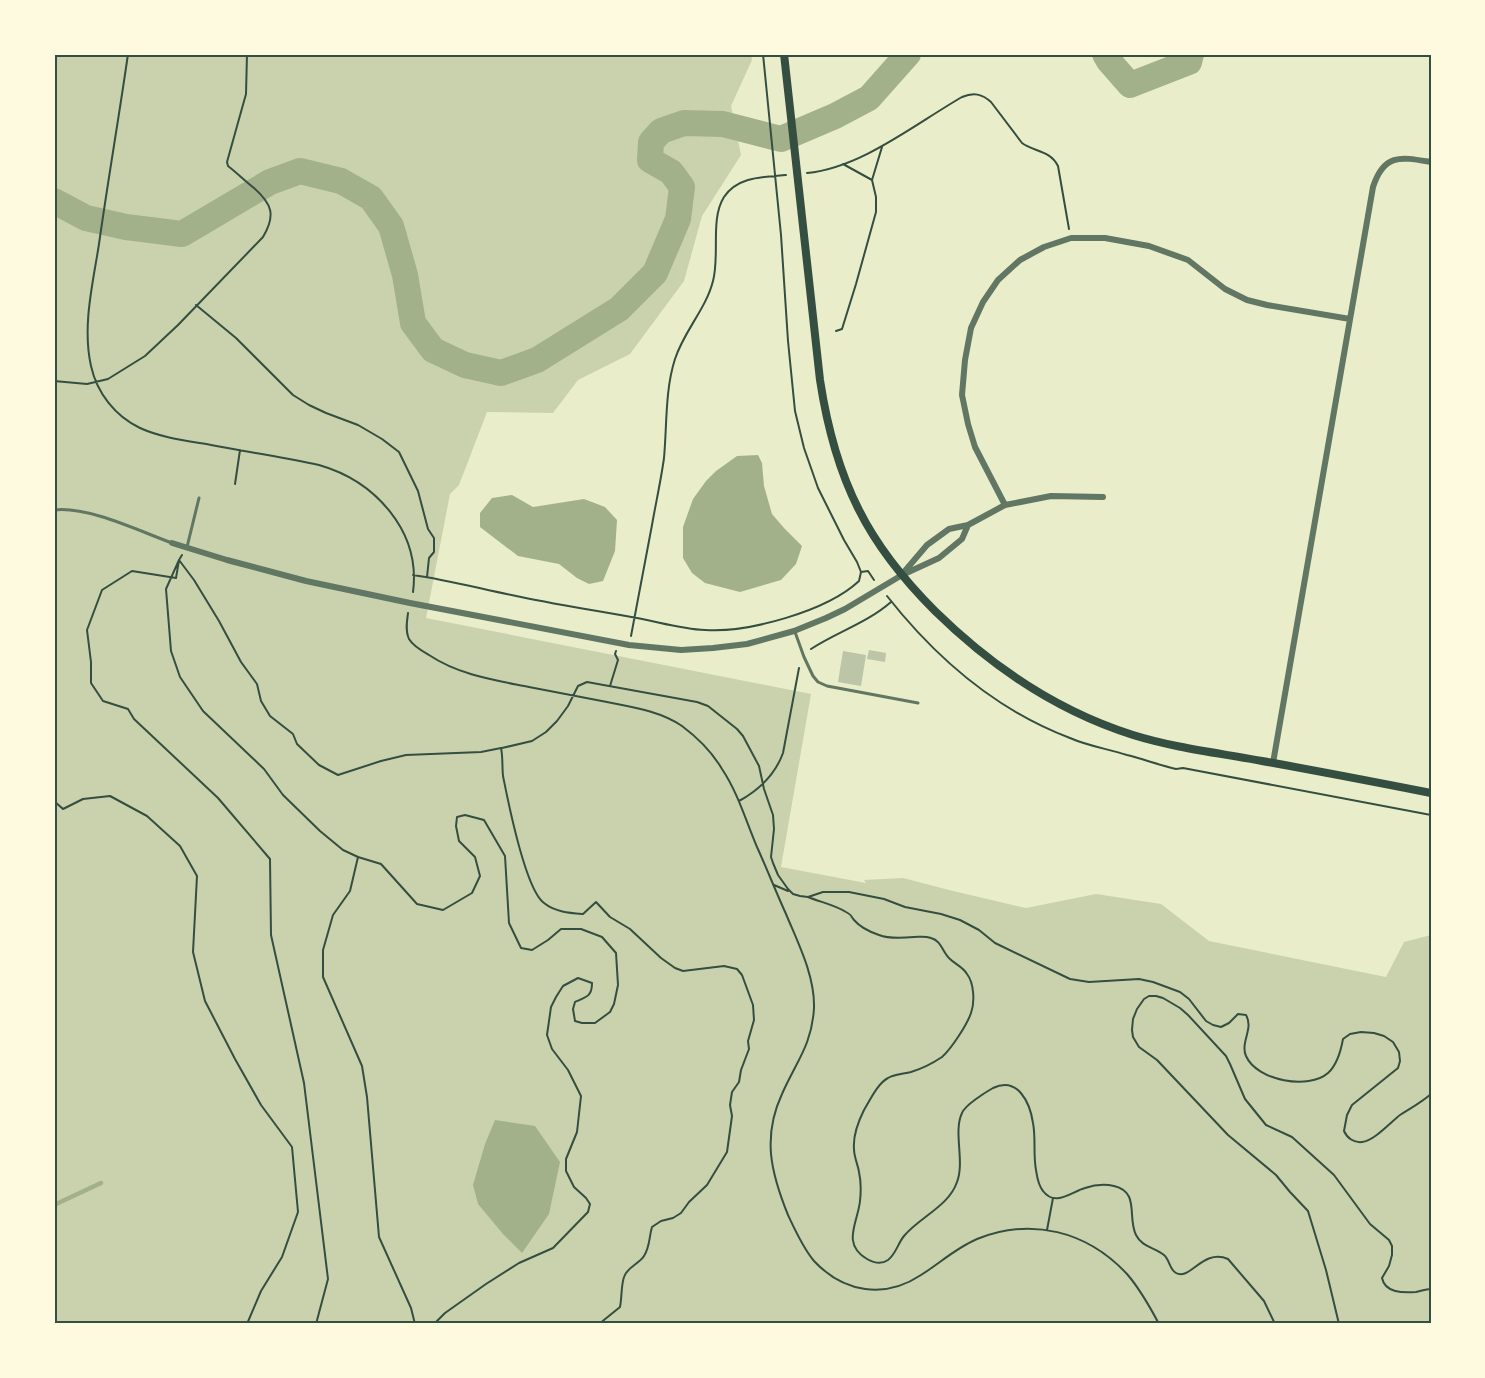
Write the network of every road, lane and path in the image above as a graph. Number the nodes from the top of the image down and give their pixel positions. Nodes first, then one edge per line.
1 (128, 54) edge
2 (247, 54) edge
3 (763, 54) edge
4 (784, 54) edge
5 (882, 147) dead end
6 (1431, 162) edge
7 (843, 164) dead end
8 (872, 180) junction
9 (196, 305) junction
10 (1350, 320) junction
11 (836, 331) dead end
12 (54, 381) edge
13 (96, 382) junction
14 (240, 450) junction
15 (235, 484) dead end
16 (1103, 497) dead end
17 (199, 498) dead end
18 (1005, 505) junction
19 (54, 510) edge
20 (968, 525) junction
21 (172, 543) joint
22 (187, 549) junction
23 (868, 571) dead end
24 (861, 572) junction
25 (413, 575) junction
26 (902, 575) junction
27 (427, 577) junction
28 (171, 578) junction
29 (412, 596) dead end
30 (891, 602) dead end
31 (408, 611) dead end
32 (794, 631) junction
33 (617, 642) junction
34 (804, 657) junction
35 (610, 686) junction
36 (573, 696) junction
37 (918, 704) dead end
38 (501, 748) junction
39 (1273, 763) junction
40 (763, 784) junction
41 (1431, 793) edge
42 (54, 801) edge
43 (739, 801) junction
44 (358, 857) junction
45 (774, 885) junction
46 (790, 891) junction
47 (808, 897) junction
48 (1431, 1094) edge
49 (1053, 1198) junction
50 (1047, 1230) junction
51 (1431, 1289) edge
52 (247, 1324) edge
53 (316, 1324) edge
54 (415, 1324) edge
55 (434, 1324) edge
56 (599, 1324) edge
57 (1160, 1324) edge
58 (1275, 1324) edge
59 (1339, 1324) edge

1 - 13 path
2 - 9 path
3 - 24 path
4 - 26 main road
5 - 8 path
6 - 10 street
7 - 8 path
8 - 11 path
9 - 13 path
9 - 27 path
10 - 18 street
10 - 39 street
12 - 13 path
13 - 14 path
14 - 15 path
14 - 25 path
16 - 18 street
17 - 22 lane
18 - 20 street
19 - 21 lane
20 - 26 street
20 - 26 street
21 - 22 street
22 - 33 street
23 - 24 path
24 - 27 path
25 - 27 path
25 - 29 path
26 - 32 street
26 - 39 main road
28 - 38 path
28 - 44 path
28 - 53 path
30 - 34 path
31 - 36 path
32 - 33 street
32 - 34 lane
33 - 35 path
34 - 37 lane
34 - 40 path
35 - 36 path
35 - 40 path
36 - 38 path
36 - 43 path
38 - 56 path
39 - 41 main road
40 - 43 path
40 - 46 path
42 - 52 path
43 - 45 path
44 - 54 path
44 - 55 path
45 - 46 path
45 - 50 path
46 - 47 path
47 - 48 path
47 - 49 path
49 - 50 path
49 - 58 path
50 - 57 path
51 - 59 path

